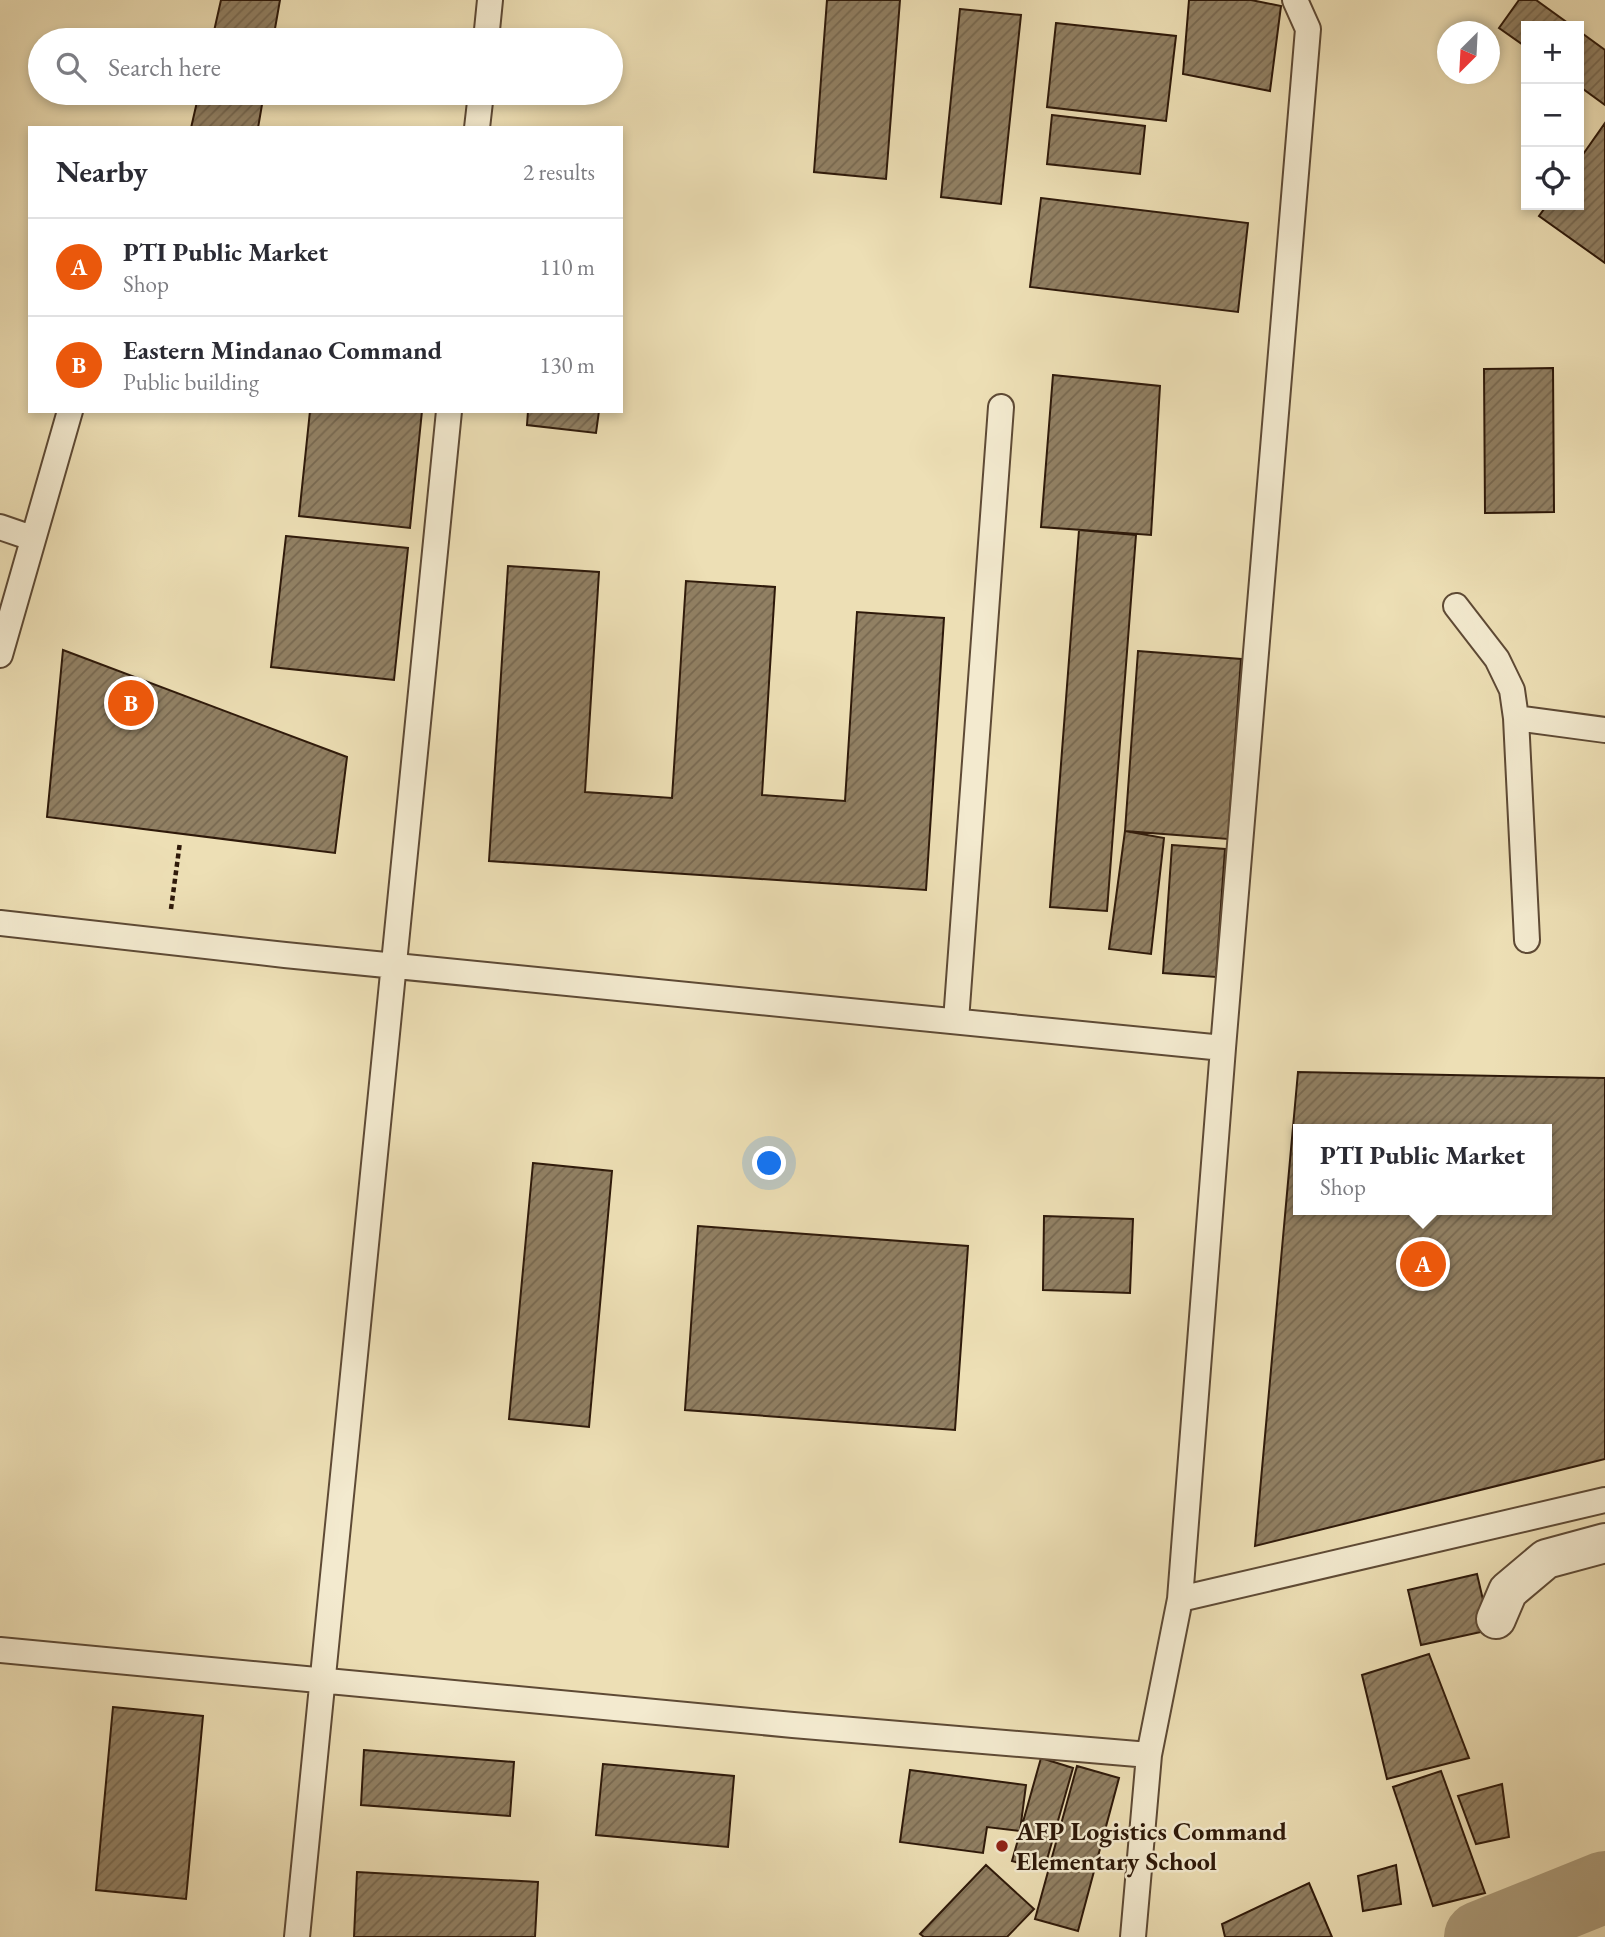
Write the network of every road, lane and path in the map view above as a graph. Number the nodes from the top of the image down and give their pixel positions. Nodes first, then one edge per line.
1 (490, 0) edge
2 (1295, 0) edge
3 (487, 28) edge
4 (480, 105) edge
5 (477, 126) edge
6 (1001, 407) dead end
7 (69, 413) edge
8 (449, 413) edge
9 (0, 527) edge
10 (32, 538) junction
11 (1456, 606) dead end
12 (0, 655) edge
13 (1516, 718) junction
14 (1605, 730) edge
15 (180, 842) dead end
16 (0, 923) edge
17 (1527, 940) dead end
18 (167, 941) junction
19 (394, 965) junction
20 (956, 1021) junction
21 (1223, 1048) junction
22 (1605, 1500) edge
23 (1605, 1543) edge
24 (1180, 1600) junction
25 (1496, 1619) dead end
26 (0, 1650) edge
27 (322, 1681) junction
28 (1149, 1755) junction
29 (297, 1937) edge
30 (1133, 1937) edge

1 - 3 lane
2 - 21 lane
4 - 5 lane
6 - 20 lane
7 - 10 lane
8 - 19 lane
9 - 10 lane
10 - 12 lane
11 - 13 lane
13 - 14 lane
13 - 17 lane
15 - 18 path
16 - 18 lane
18 - 19 lane
19 - 20 lane
19 - 27 lane
20 - 21 lane
21 - 24 lane
22 - 24 lane
23 - 25 street
24 - 28 lane
26 - 27 lane
27 - 28 lane
27 - 29 lane
28 - 30 lane

